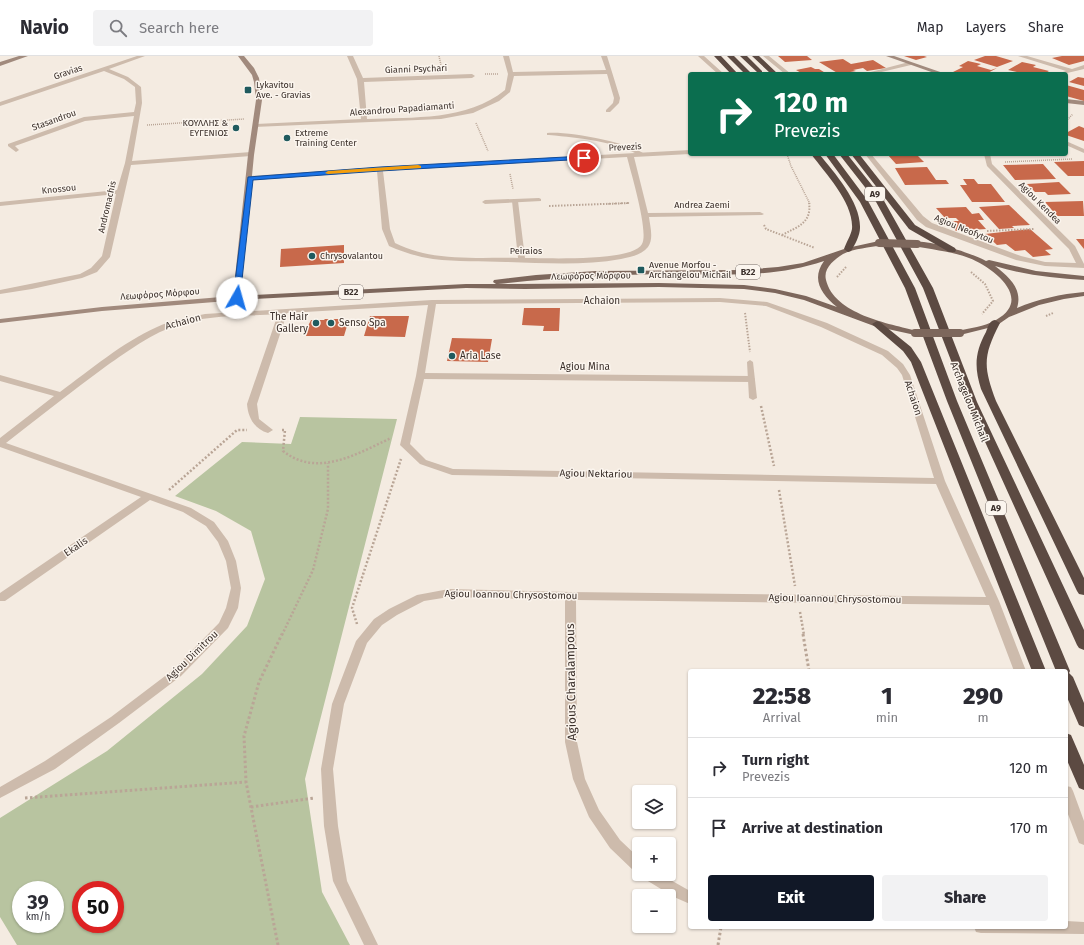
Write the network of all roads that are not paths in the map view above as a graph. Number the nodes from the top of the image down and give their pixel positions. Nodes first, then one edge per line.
1 (25, 56) edge
2 (142, 56) edge
3 (241, 56) edge
4 (350, 56) edge
5 (506, 56) edge
6 (604, 56) edge
7 (701, 56) edge
8 (717, 56) edge
9 (730, 56) edge
10 (743, 56) edge
11 (755, 56) edge
12 (766, 56) edge
13 (889, 56) edge
14 (1021, 56) edge
15 (0, 64) edge
16 (909, 64) junction
17 (1084, 67) edge
18 (104, 69) junction
19 (1070, 70) junction
20 (608, 72) junction
21 (719, 72) edge
22 (733, 72) edge
23 (747, 72) edge
24 (760, 72) edge
25 (772, 72) edge
26 (786, 72) edge
27 (875, 72) edge
28 (936, 72) edge
29 (1066, 72) edge
30 (510, 74) junction
31 (472, 76) road end
32 (362, 80) junction
33 (1068, 101) edge
34 (1084, 103) edge
35 (0, 104) edge
36 (608, 112) dead end
37 (136, 114) junction
38 (364, 121) junction
39 (256, 126) junction
40 (549, 134) dead end
41 (1068, 144) edge
42 (16, 150) dead end
43 (1084, 150) edge
44 (688, 152) edge
45 (251, 154) junction
46 (643, 155) junction
47 (630, 156) junction
48 (817, 156) edge
49 (830, 156) edge
50 (845, 156) edge
51 (858, 156) edge
52 (870, 156) edge
53 (987, 156) edge
54 (128, 163) junction
55 (380, 169) junction
56 (250, 178) junction
57 (120, 192) junction
58 (539, 200) road end
59 (515, 201) junction
60 (485, 202) dead end
61 (0, 204) edge
62 (760, 214) road end
63 (645, 215) junction
64 (848, 249) junction
65 (952, 250) junction
66 (838, 254) junction
67 (972, 257) junction
68 (522, 260) junction
69 (1082, 266) edge
70 (1084, 278) edge
71 (466, 286) junction
72 (0, 292) edge
73 (1084, 294) edge
74 (237, 298) junction
75 (432, 302) junction
76 (283, 312) junction
77 (856, 316) junction
78 (0, 321) edge
79 (999, 321) junction
80 (877, 324) junction
81 (750, 362) road end
82 (420, 376) junction
83 (0, 378) edge
84 (751, 379) junction
85 (61, 395) junction
86 (753, 398) road end
87 (268, 430) road end
88 (0, 443) edge
89 (940, 481) junction
90 (155, 497) junction
91 (1084, 591) edge
92 (570, 596) junction
93 (2, 598) dead end
94 (993, 601) junction
95 (1084, 645) edge
96 (1019, 669) edge
97 (1038, 669) edge
98 (1062, 669) edge
99 (1068, 683) edge
100 (1084, 721) edge
101 (1068, 744) edge
102 (1084, 784) edge
103 (0, 793) edge
104 (1068, 797) edge
105 (1084, 839) edge
106 (632, 860) edge
107 (659, 881) edge
108 (688, 897) edge
109 (1068, 928) edge
110 (1084, 928) edge
111 (371, 945) edge

1 - 15 main road
2 - 18 street, Gravias
3 - 39 main road
4 - 32 street
5 - 30 street, Alexandrou Papadiamanti
6 - 20 street
7 - 21 street
8 - 22 highway
9 - 23 highway
10 - 24 highway
11 - 25 highway
12 - 26 street
13 - 16 main road
14 - 19 street
16 - 27 street
16 - 28 main road
17 - 19 street
18 - 35 street, Gravias
18 - 37 street, Andromachis
19 - 29 street
20 - 30 street
20 - 36 street
30 - 38 street, Alexandrou Papadiamanti
31 - 32 street, Gianni Psychari
32 - 38 street
33 - 34 main road
37 - 42 street, Stasandrou
37 - 54 street, Andromachis
38 - 39 street, Alexandrou Papadiamanti
39 - 45 main road
40 - 46 lane
41 - 43 street
44 - 46 street, Prevezis
45 - 54 street
45 - 56 main road
46 - 47 street, Prevezis
47 - 55 street, Prevezis
47 - 63 street, Peiraios
48 - 64 highway
49 - 98 highway, Archagelou Michail / A9
50 - 95 highway, Archagelou Michail / A9
51 - 65 highway
52 - 69 street, Agiou Neofytou
53 - 69 street, Agiou Kendea
54 - 57 street, Andromachis
55 - 56 street, Prevezis
55 - 68 street, Peiraios
56 - 74 main road
57 - 61 street, Knossou
57 - 72 street, Andromachis
58 - 59 lane
59 - 60 lane
59 - 68 street
62 - 63 street, Andrea Zaemi
63 - 68 street, Peiraios
64 - 65 main road, B22, bridge
64 - 66 main road, B22
65 - 67 main road, B22
66 - 71 main road, Λεωφόρος Μόρφου / B22
66 - 77 main road, B22
67 - 70 main road, B22
67 - 79 main road, B22
71 - 74 main road, Λεωφόρος Μόρφου / B22
71 - 77 main road, Λεωφόρος Μόρφου / B22
73 - 79 main road, B22
74 - 78 main road, Λεωφόρος Μόρφου
75 - 76 street, Achaion
75 - 82 street
75 - 89 street, Achaion
76 - 85 street, Achaion
76 - 87 street
77 - 80 main road, B22
79 - 80 main road, B22, bridge
79 - 91 highway
80 - 97 highway
81 - 84 lane
82 - 84 street, Agiou Mina
82 - 89 street, Agiou Nektariou
83 - 85 street
84 - 86 lane
85 - 88 street, Achaion
88 - 90 street, Agiou Dimitrou
89 - 94 street, Achaion
90 - 93 street, Ekalis
90 - 103 street, Agiou Dimitrou
92 - 94 street, Agiou Ioannou Chrysostomou
92 - 106 street, Agious Charalampous
92 - 111 street, Agiou Ioannou Chrysostomou
94 - 96 street, Achaion
99 - 100 highway
101 - 102 highway
104 - 105 street
107 - 108 street
109 - 110 street

